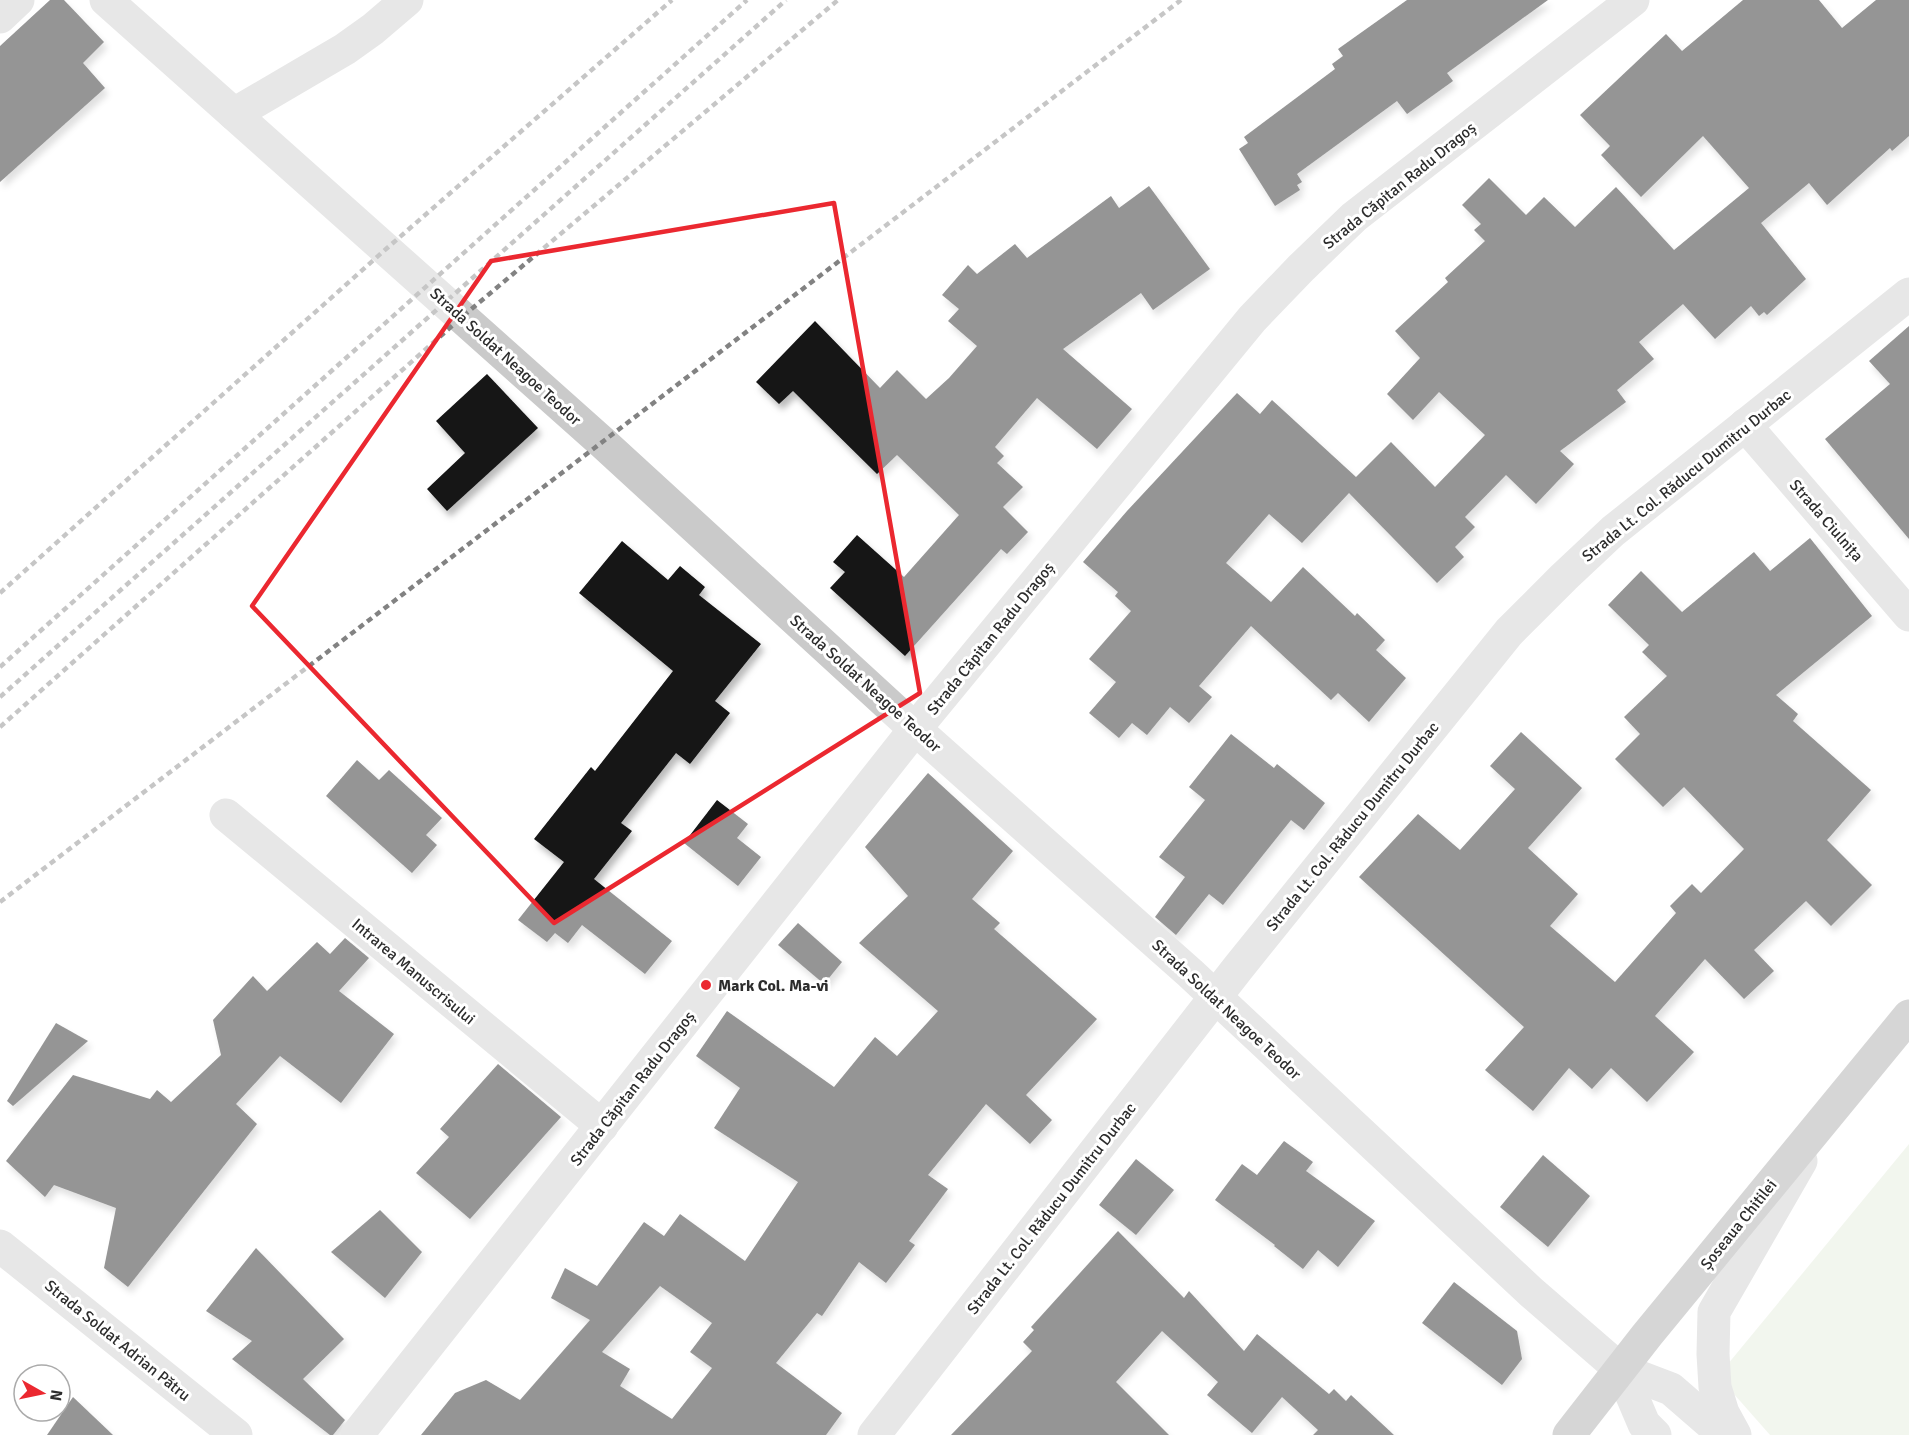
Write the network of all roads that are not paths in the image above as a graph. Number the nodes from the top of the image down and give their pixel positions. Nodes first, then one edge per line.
1 (18, 0) edge
2 (106, 0) edge
3 (406, 0) edge
4 (1633, 0) edge
5 (0, 17) edge
6 (234, 114) junction
7 (1909, 294) edge
8 (1745, 425) junction
9 (1909, 615) edge
10 (915, 729) junction
11 (225, 815) dead end
12 (1215, 997) junction
13 (1909, 1016) edge
14 (1830, 1112) junction
15 (602, 1126) junction
16 (0, 1246) edge
17 (1621, 1370) junction
18 (236, 1435) edge
19 (357, 1435) edge
20 (874, 1435) edge
21 (1569, 1435) edge
22 (1655, 1435) edge
23 (1724, 1435) edge
24 (1735, 1435) edge

1 - 5 street
2 - 6 street, Strada Soldat Neagoe Teodor
3 - 6 street
4 - 10 street, Strada Căpitan Radu Dragoș
6 - 10 street, Strada Soldat Neagoe Teodor
7 - 8 street, Strada Lt. Col. Răducu Dumitru Durbac
8 - 9 street, Strada Ciulnița
8 - 12 street, Strada Lt. Col. Răducu Dumitru Durbac
10 - 12 street, Strada Soldat Neagoe Teodor
10 - 15 street, Strada Căpitan Radu Dragoș
11 - 15 street, Intrarea Manuscrisului
12 - 17 street, Strada Soldat Neagoe Teodor
12 - 20 street, Strada Lt. Col. Răducu Dumitru Durbac
13 - 14 main road, Șoseaua Chitilei
14 - 17 main road, Șoseaua Chitilei
14 - 24 street
15 - 19 street, Strada Căpitan Radu Dragoș
16 - 18 street, Strada Soldat Adrian Pătru
17 - 21 main road, Șoseaua Chitilei
17 - 22 street
17 - 23 street

